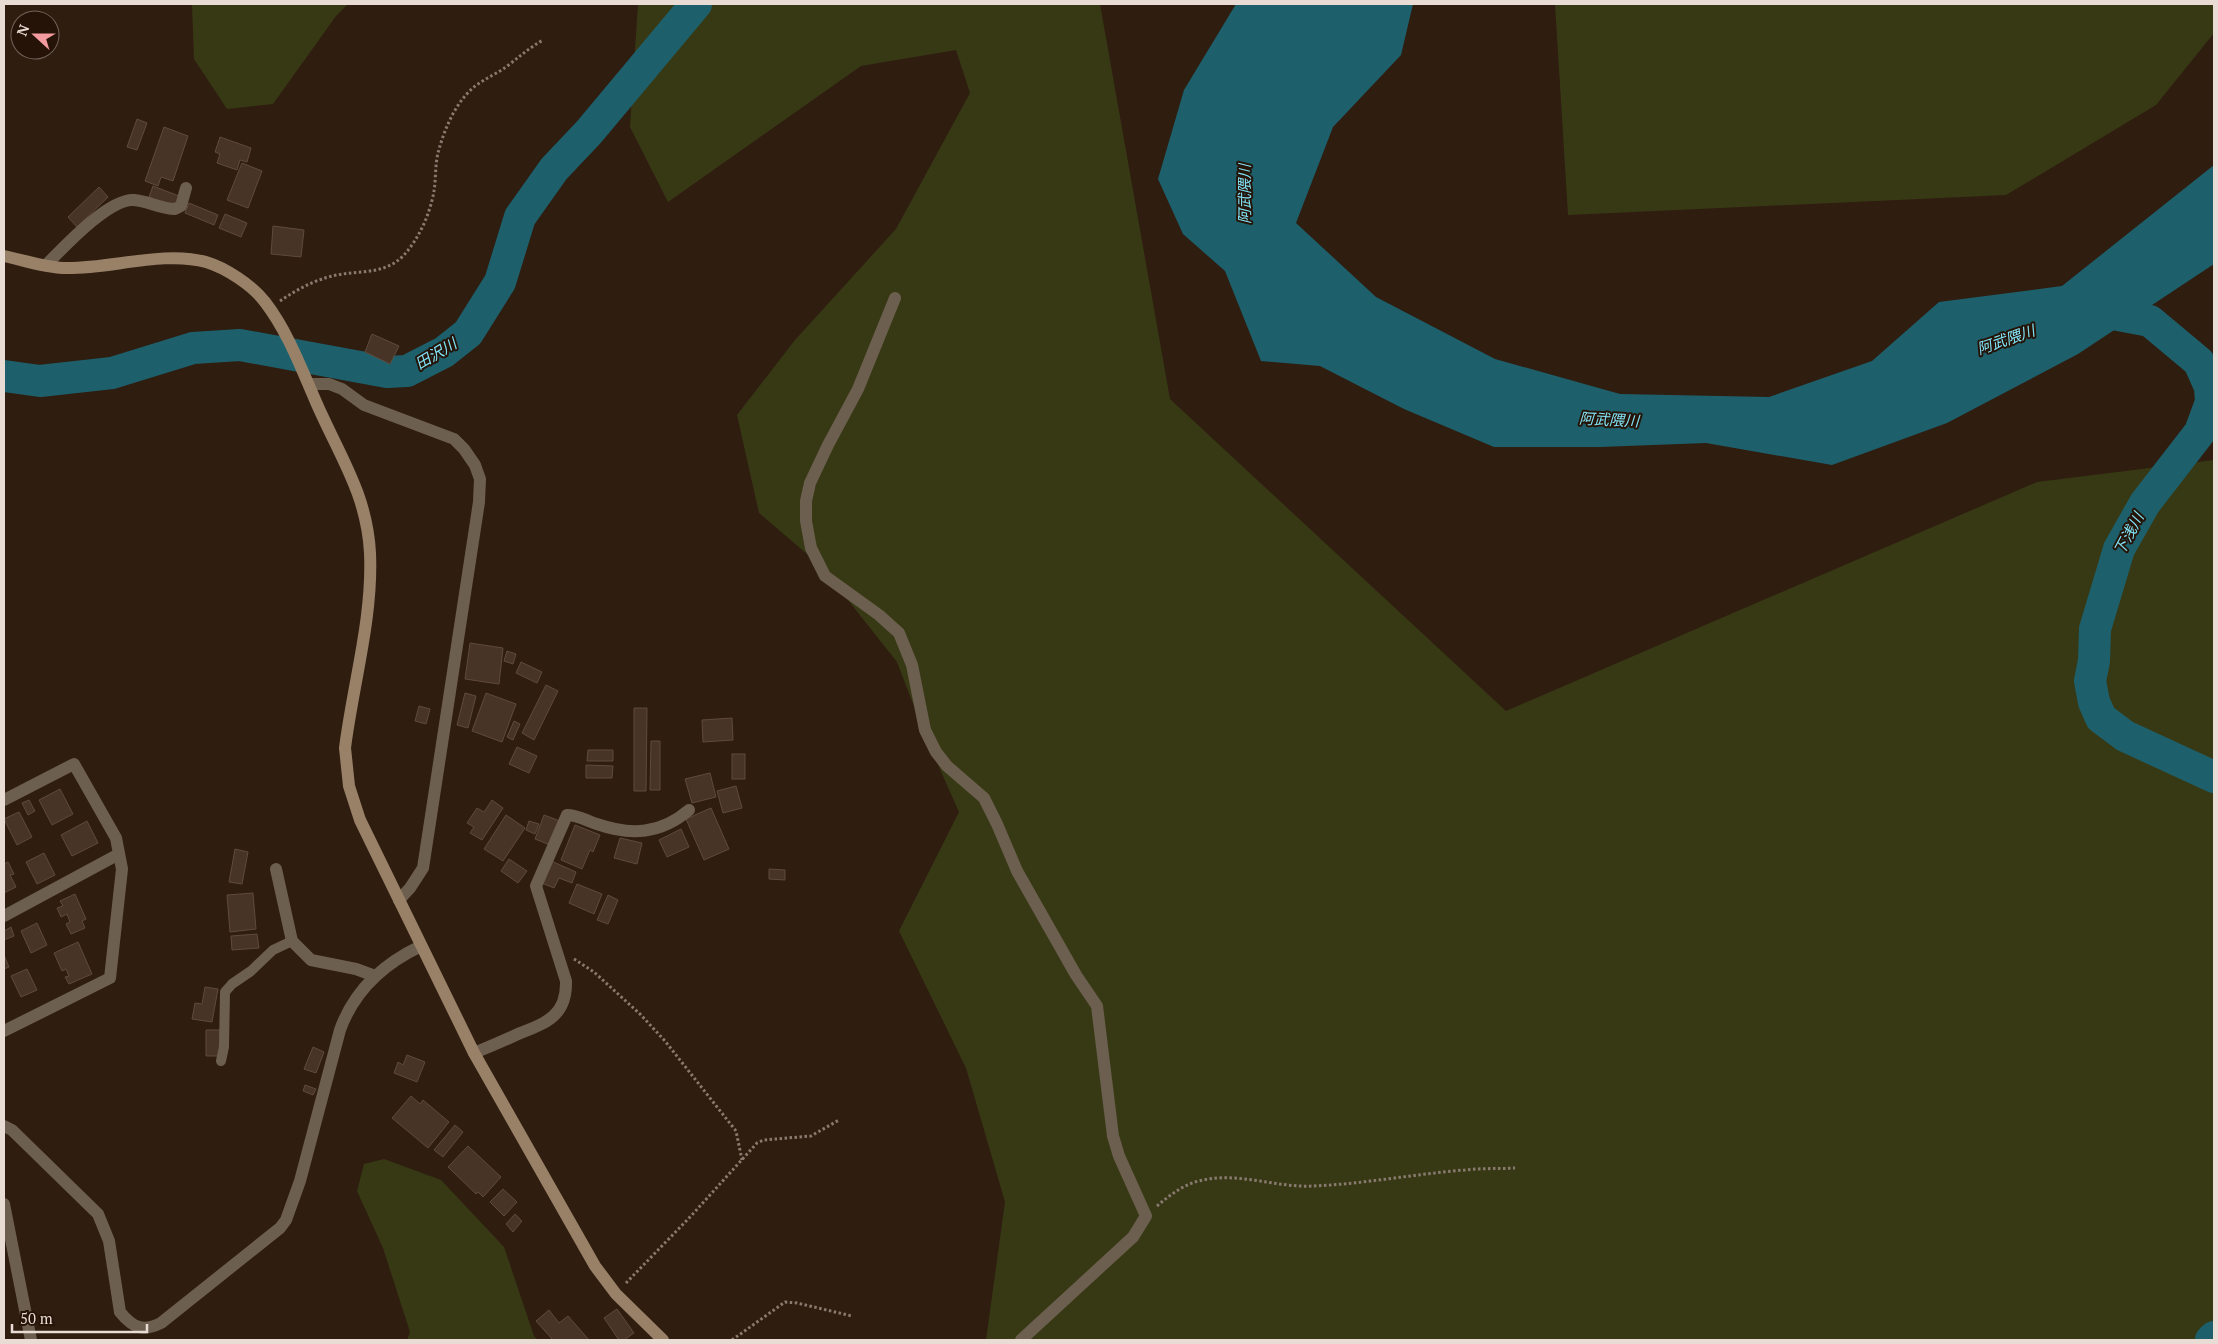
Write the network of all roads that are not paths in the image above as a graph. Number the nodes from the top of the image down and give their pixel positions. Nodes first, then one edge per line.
1 (186, 188) dead end
2 (4, 256) edge
3 (46, 265) junction
4 (895, 298) dead end
5 (309, 384) junction
6 (4, 800) edge
7 (688, 810) dead end
8 (120, 854) junction
9 (276, 869) dead end
10 (399, 900) junction
11 (4, 916) edge
12 (292, 940) junction
13 (420, 946) junction
14 (375, 976) junction
15 (4, 1031) edge
16 (474, 1053) junction
17 (221, 1062) dead end
18 (4, 1126) edge
19 (4, 1204) edge
20 (32, 1340) edge
21 (663, 1340) edge
22 (1021, 1340) edge

1 - 3 street
2 - 3 street
3 - 5 street
4 - 22 street
5 - 10 street
5 - 10 street
6 - 8 street
7 - 16 street
8 - 11 street
8 - 15 street
9 - 12 street
10 - 13 street
12 - 14 street
12 - 17 lane
13 - 14 street
13 - 16 street
14 - 18 street
16 - 21 street
19 - 20 street

